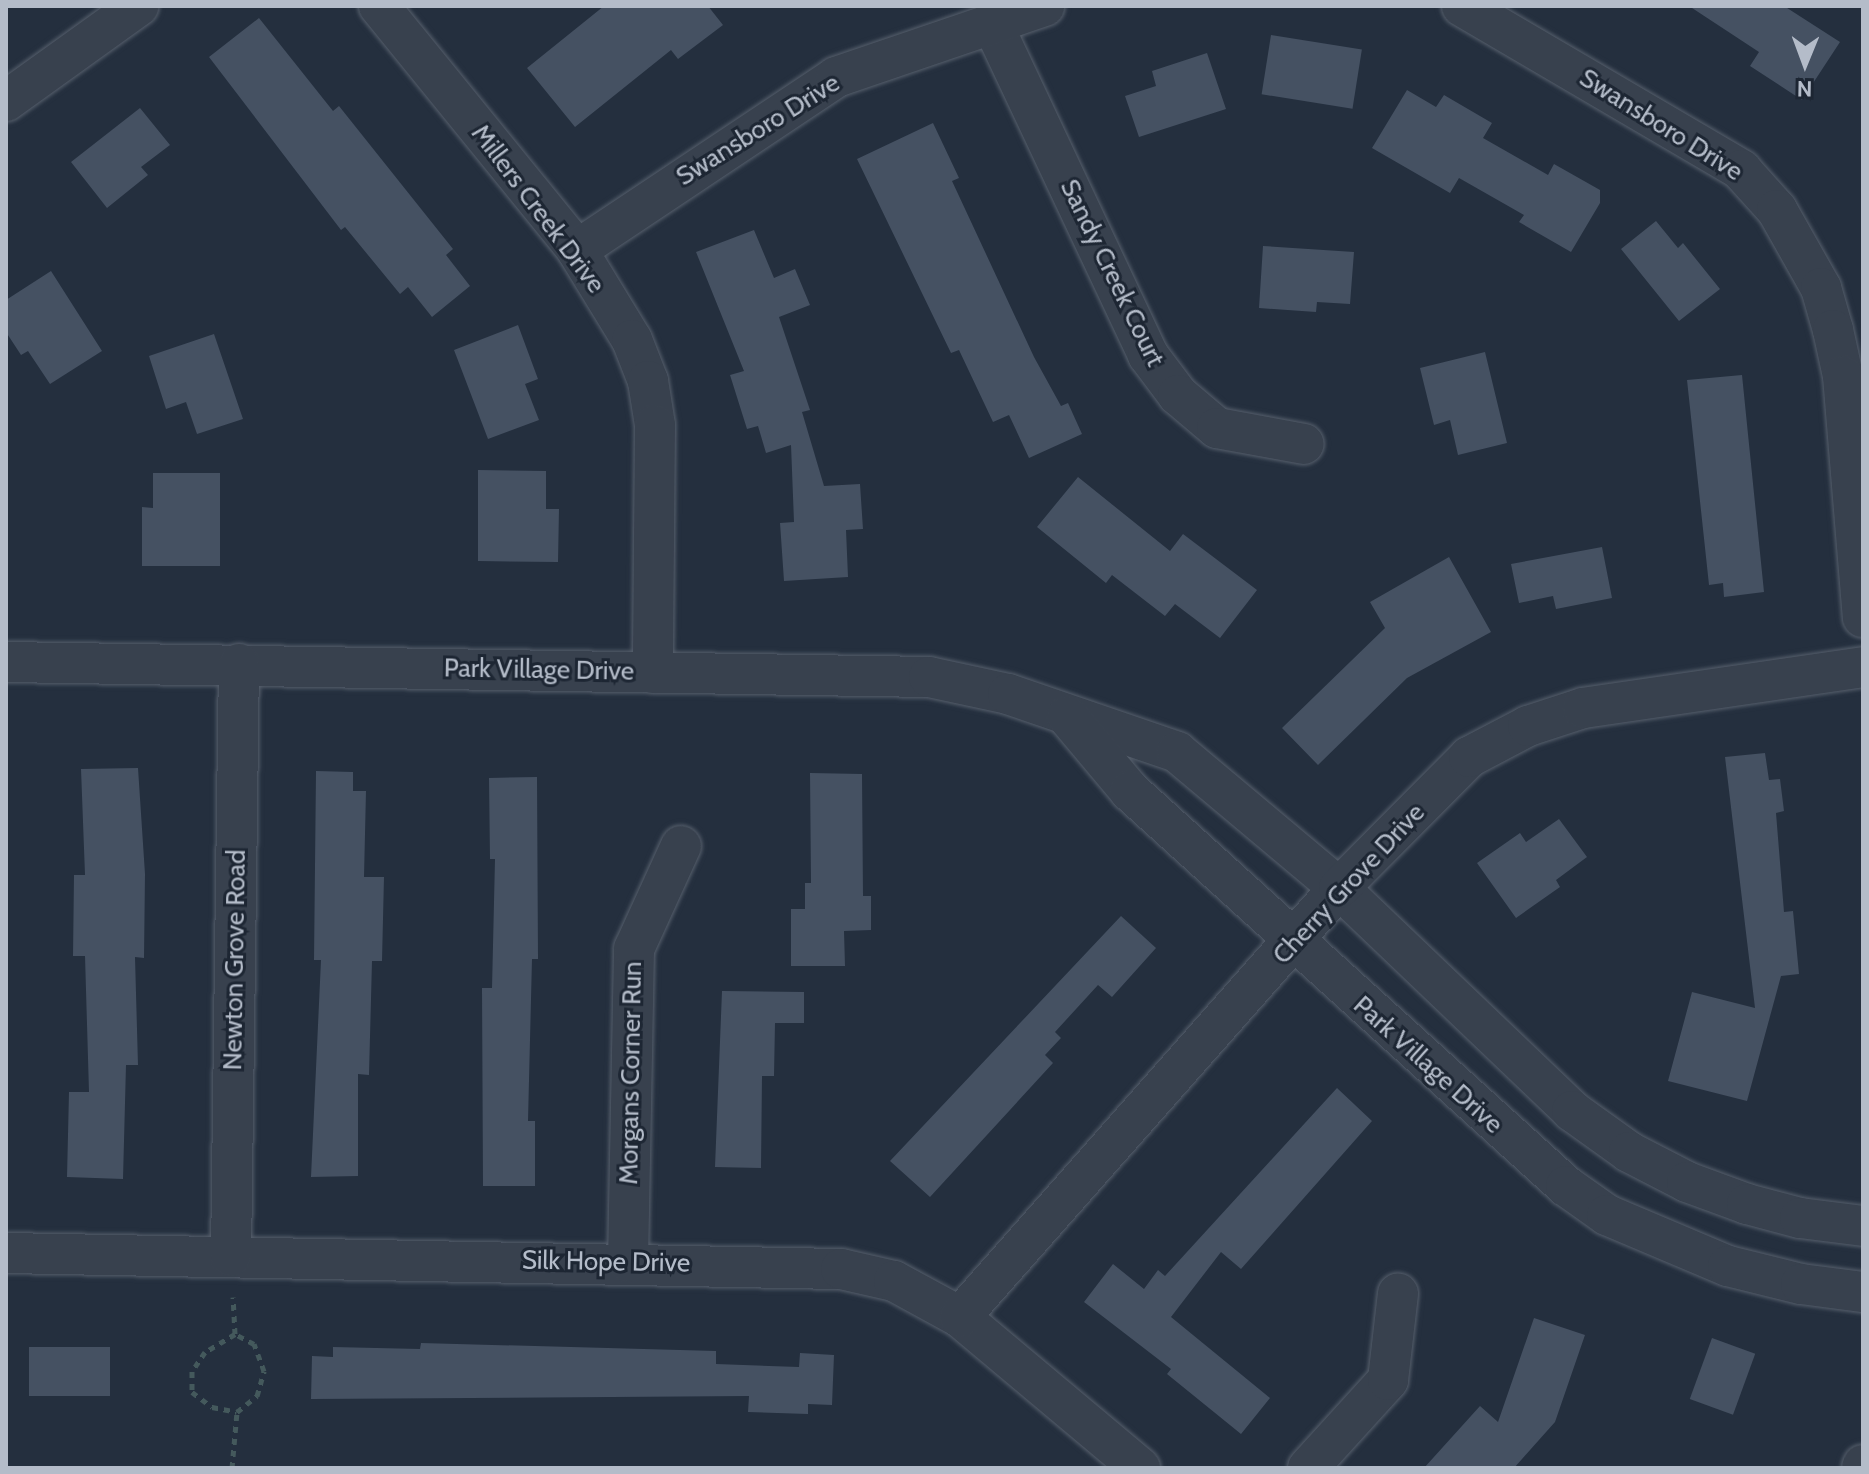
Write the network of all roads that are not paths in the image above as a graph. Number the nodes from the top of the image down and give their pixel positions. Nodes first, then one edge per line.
1 (138, 6) edge
2 (379, 6) edge
3 (1044, 6) edge
4 (1462, 6) edge
5 (992, 23) junction
6 (6, 101) edge
7 (577, 250) junction
8 (1304, 444) dead end
9 (1863, 617) edge
10 (6, 662) edge
11 (239, 664) junction
12 (1863, 667) edge
13 (653, 673) junction
14 (1067, 716) junction
15 (681, 846) dead end
16 (1339, 888) junction
17 (1293, 943) junction
18 (1863, 1226) edge
19 (6, 1253) edge
20 (231, 1256) junction
21 (628, 1262) junction
22 (1863, 1292) edge
23 (1398, 1294) dead end
24 (960, 1317) junction
25 (1140, 1468) edge
26 (1308, 1468) edge

1 - 6 street
2 - 7 street, Millers Creek Drive
3 - 5 street, Swansboro Drive
4 - 9 street, Swansboro Drive
5 - 7 street, Swansboro Drive
5 - 8 street, Sandy Creek Court
7 - 13 street, Millers Creek Drive
10 - 11 street, Park Village Drive
11 - 13 street, Park Village Drive
11 - 20 street, Newton Grove Road
12 - 16 street, Cherry Grove Drive
13 - 14 street, Park Village Drive
14 - 16 street, Park Village Drive
14 - 17 street, Park Village Drive
15 - 21 street, Morgans Corner Run
16 - 17 street, Cherry Grove Drive
16 - 18 street, Park Village Drive
17 - 22 street, Park Village Drive
17 - 24 street, Cherry Grove Drive
19 - 20 street, Silk Hope Drive
20 - 21 street, Silk Hope Drive
21 - 24 street, Silk Hope Drive
23 - 26 street
24 - 25 street, Silk Hope Drive

